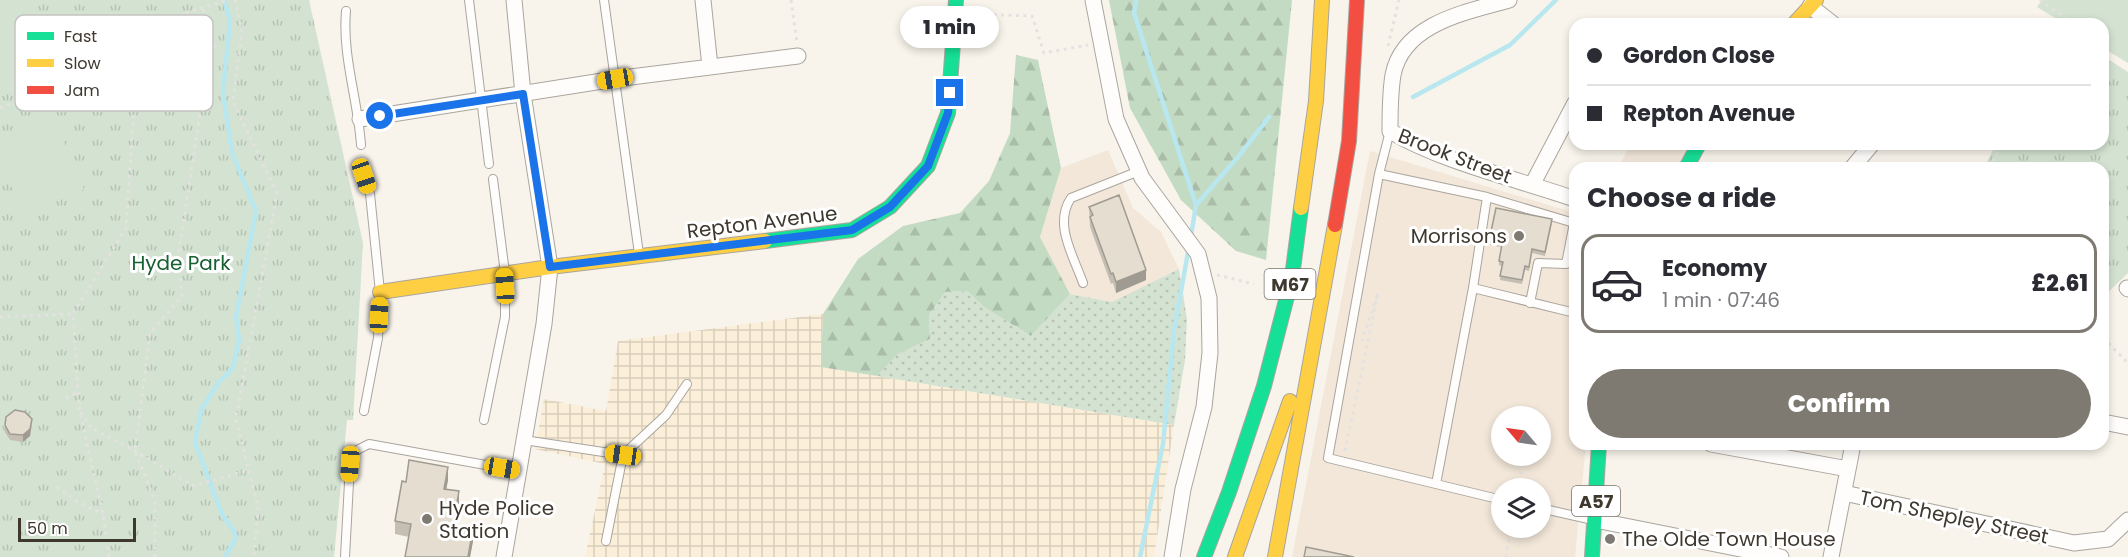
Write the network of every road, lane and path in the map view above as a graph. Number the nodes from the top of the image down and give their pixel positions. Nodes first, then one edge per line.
1 (228, 0) edge
2 (235, 0) edge
3 (469, 0) edge
4 (514, 0) edge
5 (604, 0) edge
6 (703, 0) edge
7 (791, 0) edge
8 (1093, 0) edge
9 (1322, 0) edge
10 (1357, 0) edge
11 (1509, 0) edge
12 (2040, 0) edge
13 (1813, 3) edge
14 (956, 7) edge
15 (203, 8) junction
16 (345, 12) dead end
17 (183, 15) edge
18 (205, 15) edge
19 (1799, 18) edge
20 (1827, 18) edge
21 (2065, 18) edge
22 (1101, 42) junction
23 (798, 56) joint
24 (710, 67) junction
25 (615, 79) junction
26 (523, 94) junction
27 (482, 100) junction
28 (15, 102) edge
29 (0, 108) edge
30 (134, 111) edge
31 (200, 111) edge
32 (1569, 114) edge
33 (360, 119) junction
34 (1390, 131) junction
35 (361, 145) dead end
36 (1867, 150) edge
37 (1994, 150) edge
38 (1997, 152) joint
39 (1857, 162) edge
40 (1992, 162) edge
41 (489, 164) dead end
42 (1139, 171) junction
43 (1379, 174) junction
44 (364, 176) dead end
45 (493, 179) dead end
46 (1532, 184) junction
47 (1487, 197) junction
48 (1569, 197) edge
49 (1569, 222) edge
50 (1569, 249) edge
51 (639, 256) junction
52 (550, 267) junction
53 (504, 273) junction
54 (1204, 278) junction
55 (1083, 283) dead end
56 (1254, 284) dead end
57 (1473, 288) junction
58 (380, 292) junction
59 (1530, 303) junction
60 (1569, 312) edge
61 (73, 314) junction
62 (0, 317) edge
63 (1319, 321) junction
64 (2109, 344) edge
65 (1360, 345) dead end
66 (2128, 363) edge
67 (687, 384) dead end
68 (78, 392) junction
69 (66, 398) dead end
70 (79, 408) junction
71 (364, 411) dead end
72 (484, 420) dead end
73 (2109, 423) edge
74 (2128, 427) edge
75 (524, 440) junction
76 (1599, 450) edge
77 (1743, 450) edge
78 (1852, 450) edge
79 (135, 451) junction
80 (623, 455) junction
81 (1343, 462) junction
82 (249, 470) junction
83 (1848, 470) junction
84 (519, 471) junction
85 (1521, 472) dead end
86 (1520, 478) edge
87 (1436, 484) junction
88 (57, 487) dead end
89 (1844, 494) junction
90 (1491, 498) edge
91 (1551, 510) edge
92 (103, 514) junction
93 (1595, 520) junction
94 (2128, 520) edge
95 (1509, 538) edge
96 (606, 541) dead end
97 (109, 557) edge
98 (155, 557) edge
99 (255, 557) edge
100 (345, 557) edge
101 (504, 557) edge
102 (1172, 557) edge
103 (1204, 557) edge
104 (1235, 557) edge
105 (1275, 557) edge
106 (1506, 557) edge
107 (1592, 557) edge
108 (1781, 557) edge
109 (1831, 557) edge

1 - 15 path
2 - 82 path
3 - 27 lane
4 - 26 street
5 - 25 lane
6 - 24 street
7 - 23 path
8 - 22 street
9 - 103 main road, M67
10 - 63 main road, M67
11 - 34 street, Brook Street
12 - 21 path
13 - 19 main road
13 - 20 street
14 - 22 path
14 - 51 main road, Repton Avenue
15 - 17 path
15 - 18 path
16 - 33 lane
22 - 42 street
23 - 24 street
24 - 25 street
25 - 26 street
25 - 51 lane
26 - 27 street
26 - 52 street
27 - 33 street
27 - 41 lane
28 - 29 path
30 - 61 path
31 - 79 path
32 - 46 street
33 - 35 lane
34 - 43 lane
34 - 46 street, Brook Street
36 - 39 street
37 - 38 path
38 - 40 path
42 - 54 street
42 - 55 lane
43 - 47 lane
43 - 81 lane
44 - 58 lane
45 - 53 lane
46 - 48 street, Brook Street
47 - 49 lane
47 - 57 lane
50 - 59 lane
51 - 52 main road, Repton Avenue
52 - 53 main road, Repton Avenue
52 - 75 street
53 - 58 main road, Repton Avenue
53 - 72 lane
54 - 56 path
54 - 102 street
57 - 59 lane
57 - 87 lane
58 - 71 lane
59 - 60 lane
61 - 62 path
61 - 68 path
63 - 104 main road, M67
63 - 105 main road, M67
64 - 66 path
65 - 81 path
67 - 80 lane
68 - 69 path
68 - 70 path
70 - 79 path
70 - 92 path
73 - 74 street
75 - 80 lane
75 - 84 street
76 - 93 main road, A57
77 - 83 street
78 - 83 street
79 - 82 path
79 - 98 path
80 - 96 lane
81 - 87 lane
82 - 99 path
83 - 89 street
84 - 100 lane
84 - 101 street
85 - 86 path
87 - 90 lane
88 - 92 path
89 - 94 street, Tom Shepley Street
89 - 109 street
91 - 93 lane
92 - 97 path
93 - 107 main road, A57
93 - 108 street
95 - 106 path

